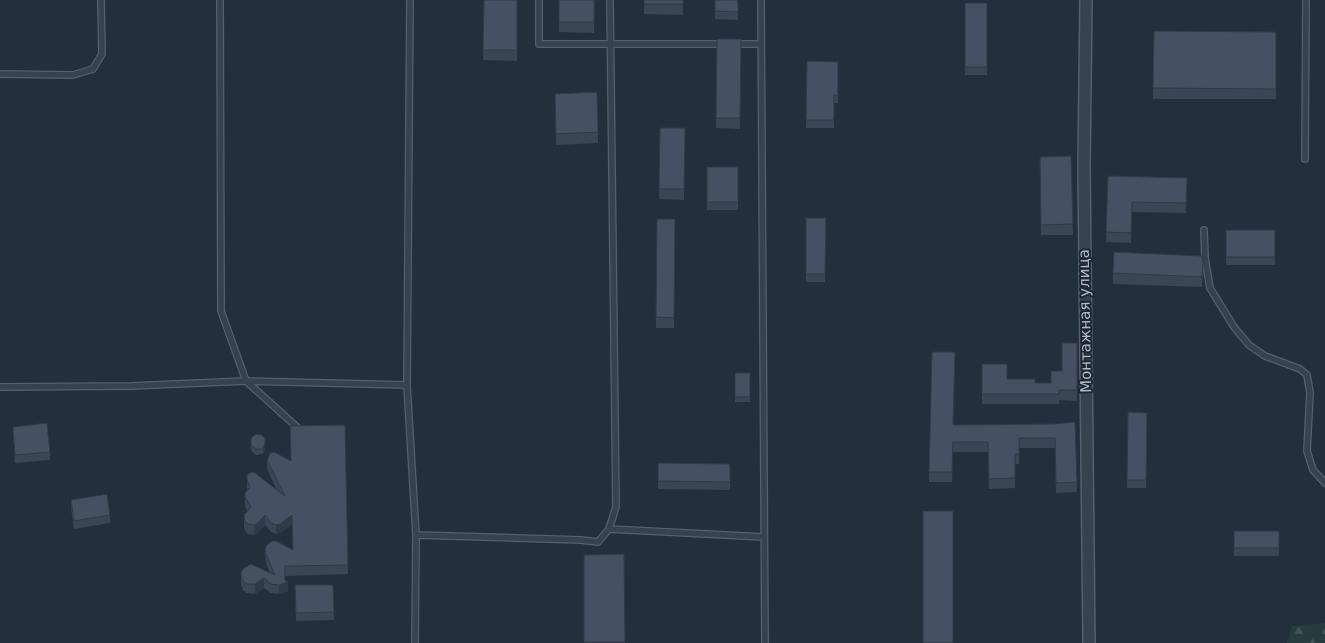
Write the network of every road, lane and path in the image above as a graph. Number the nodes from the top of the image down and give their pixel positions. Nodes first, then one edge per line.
1 (102, 0) edge
2 (220, 0) edge
3 (410, 0) edge
4 (539, 0) edge
5 (610, 0) edge
6 (761, 0) edge
7 (1086, 0) edge
8 (1306, 0) edge
9 (611, 44) junction
10 (761, 44) junction
11 (0, 74) edge
12 (1305, 159) dead end
13 (1204, 230) dead end
14 (246, 381) junction
15 (407, 385) junction
16 (0, 387) edge
17 (298, 428) edge
18 (1325, 483) edge
19 (609, 529) junction
20 (416, 535) junction
21 (764, 537) junction
22 (415, 643) edge
23 (765, 643) edge
24 (1089, 643) edge

1 - 11 lane
2 - 14 lane
3 - 15 lane
4 - 9 lane
5 - 9 lane
6 - 10 lane
7 - 24 street, Монтажная улица
8 - 12 lane
9 - 10 lane
9 - 19 lane
10 - 21 lane
13 - 18 lane
14 - 15 lane
14 - 16 lane
14 - 17 lane
15 - 20 lane
19 - 20 lane
19 - 21 lane
20 - 22 lane
21 - 23 lane

